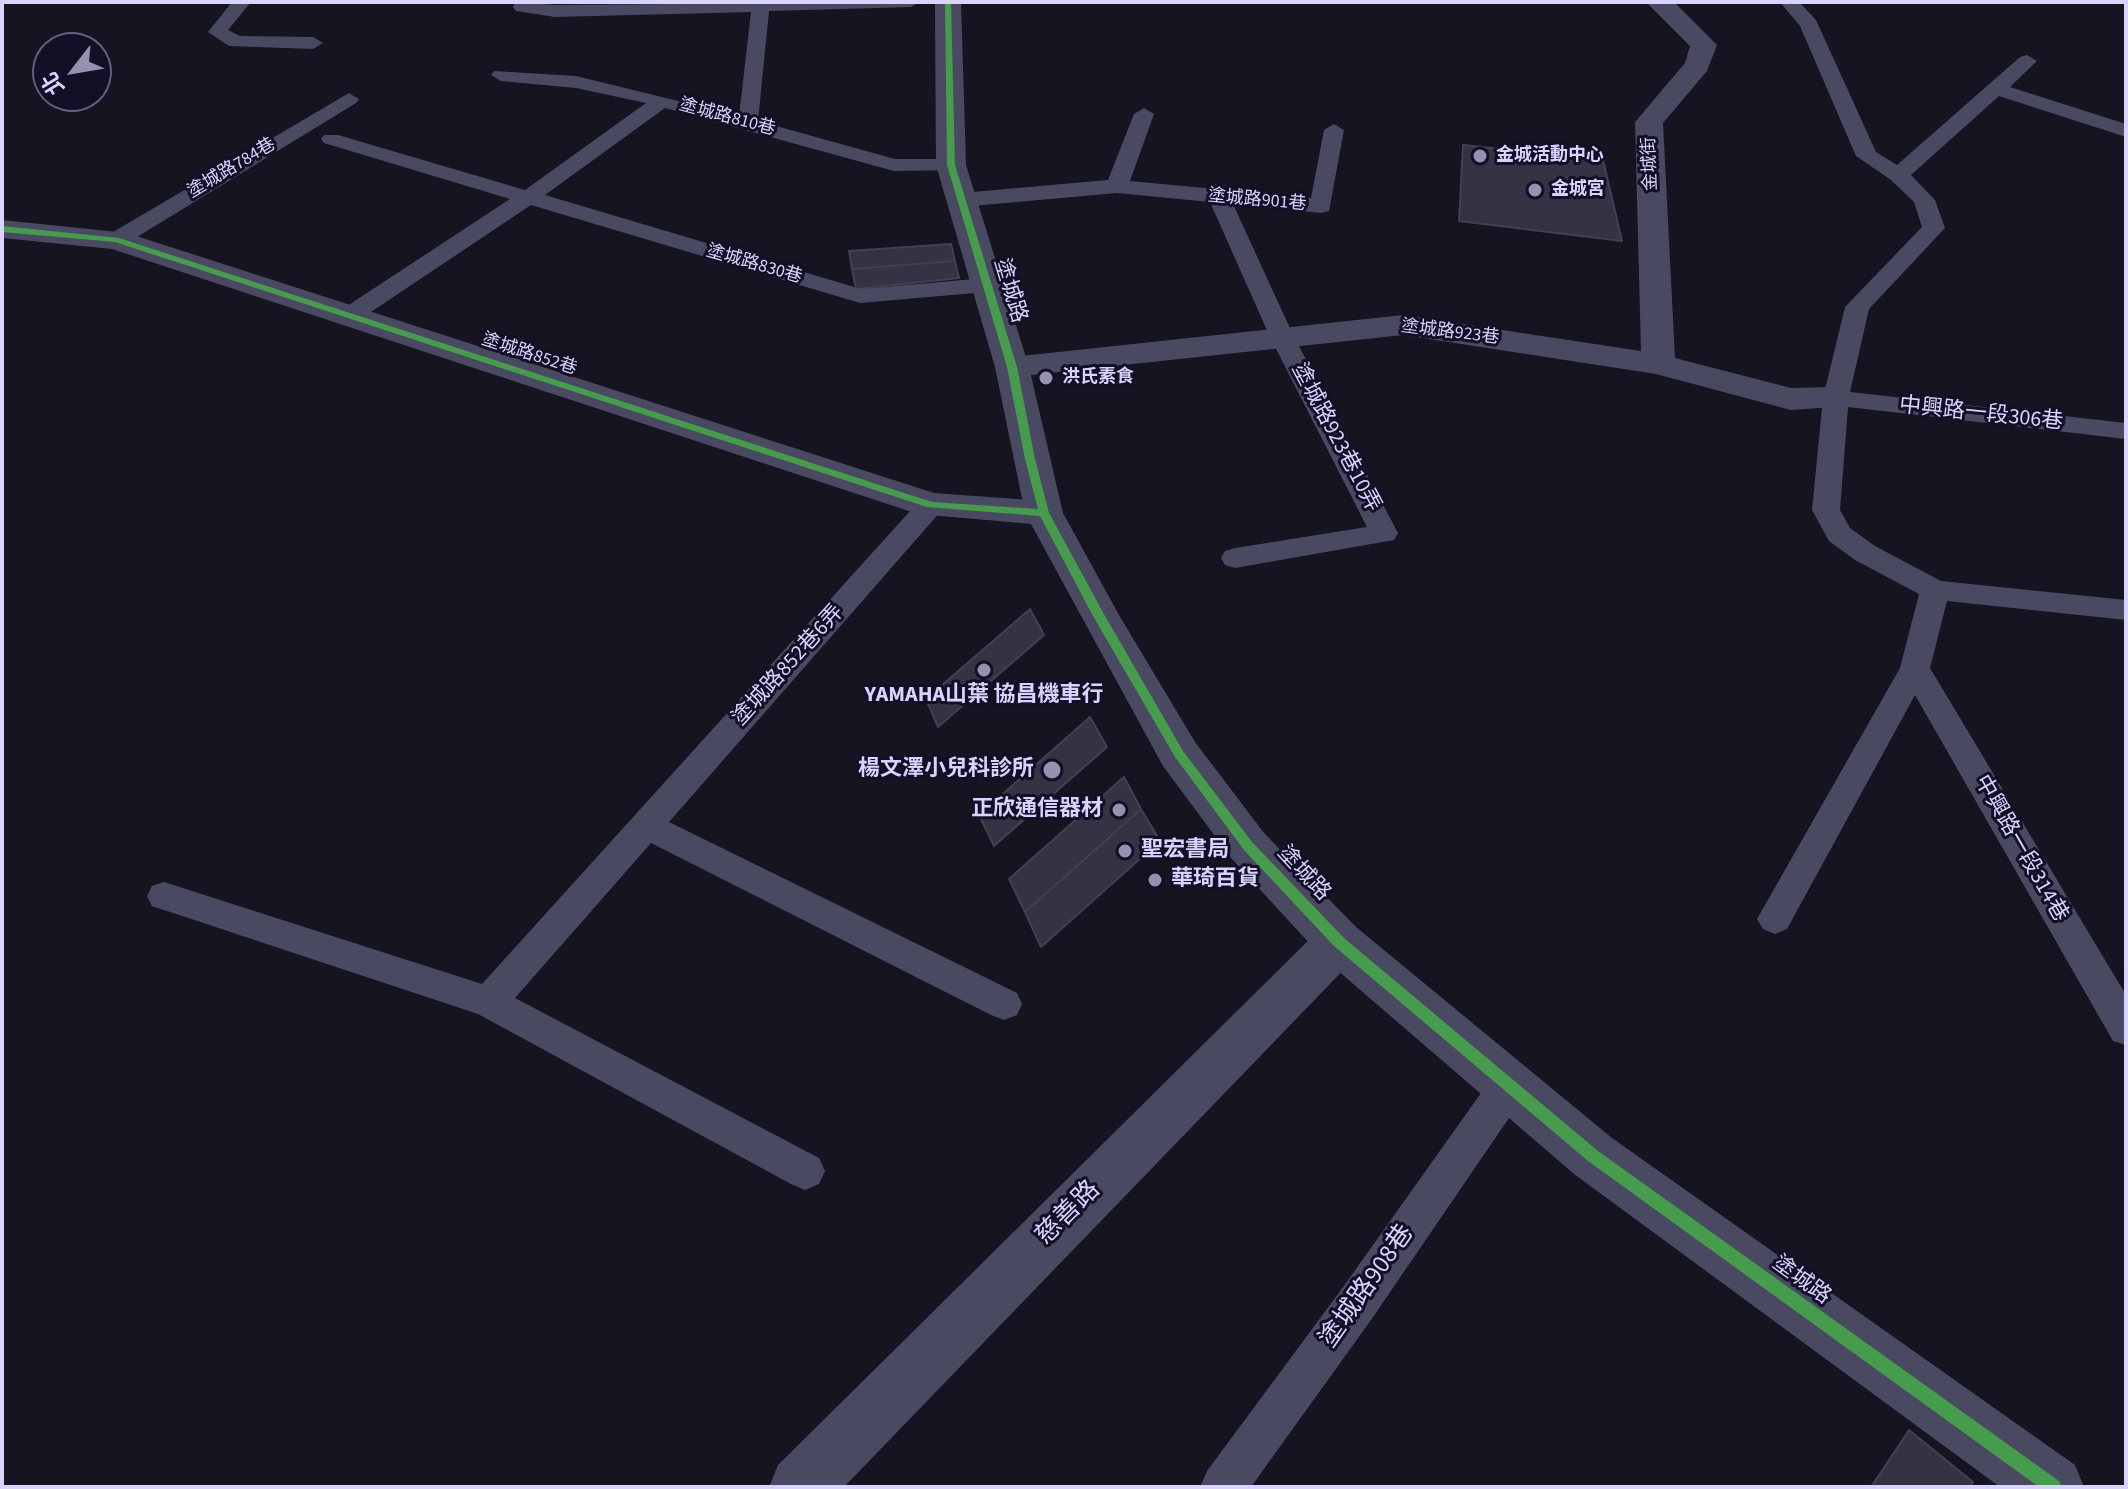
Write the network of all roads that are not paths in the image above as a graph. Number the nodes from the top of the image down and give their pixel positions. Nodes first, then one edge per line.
1 (242, 2) edge
2 (911, 2) edge
3 (948, 2) edge
4 (1659, 2) edge
5 (1789, 2) edge
6 (760, 4) edge
7 (523, 5) edge
8 (662, 5) edge
9 (313, 43) dead end
10 (2027, 61) dead end
11 (501, 75) dead end
12 (1996, 89) junction
13 (349, 99) dead end
14 (662, 101) junction
15 (1144, 114) dead end
16 (748, 123) junction
17 (1334, 130) dead end
18 (2126, 131) edge
19 (331, 139) dead end
20 (1899, 175) junction
21 (956, 182) junction
22 (1117, 186) junction
23 (527, 198) junction
24 (1220, 199) junction
25 (2, 229) edge
26 (116, 240) junction
27 (986, 285) junction
28 (350, 315) junction
29 (1282, 337) junction
30 (1658, 364) junction
31 (1012, 367) junction
32 (1836, 398) junction
33 (2126, 431) edge
34 (931, 505) junction
35 (1044, 513) junction
36 (1235, 558) dead end
37 (1935, 590) junction
38 (2126, 610) edge
39 (1915, 668) junction
40 (647, 826) junction
41 (164, 896) dead end
42 (1775, 919) dead end
43 (1339, 942) junction
44 (489, 1002) junction
45 (1004, 1004) dead end
46 (2126, 1029) edge
47 (1510, 1084) junction
48 (805, 1171) dead end
49 (2042, 1483) edge
50 (800, 1487) edge
51 (1223, 1487) edge

1 - 9 lane
2 - 6 lane
3 - 21 street, 塗城路
4 - 30 street, 金城街
5 - 20 lane
6 - 8 lane
6 - 16 lane
7 - 8 lane
10 - 12 lane
11 - 14 lane, 塗城路810巷
12 - 18 lane
12 - 20 lane
13 - 26 lane, 塗城路784巷
14 - 16 lane, 塗城路810巷
14 - 23 lane
15 - 22 lane
16 - 21 lane, 塗城路810巷
17 - 24 lane, 塗城路901巷
19 - 23 lane, 塗城路830巷
20 - 32 lane
21 - 22 lane, 塗城路901巷
21 - 27 street, 塗城路
22 - 24 lane, 塗城路901巷
23 - 27 lane, 塗城路830巷
23 - 28 lane
24 - 29 lane
25 - 26 street, 塗城路852巷
26 - 28 street, 塗城路852巷
27 - 31 street, 塗城路
28 - 34 street, 塗城路852巷
29 - 30 street, 塗城路923巷
29 - 31 street, 塗城路923巷
29 - 36 lane, 塗城路923巷10弄
30 - 32 street, 塗城路923巷
31 - 35 street, 塗城路
32 - 33 lane, 中興路一段306巷
32 - 37 lane
34 - 35 street, 塗城路852巷
34 - 40 lane, 塗城路852巷6弄
35 - 43 street, 塗城路
37 - 38 lane
37 - 39 lane
39 - 42 lane
39 - 46 lane, 中興路一段314巷
40 - 44 lane, 塗城路852巷6弄
40 - 45 lane
41 - 44 lane
43 - 47 street, 塗城路
43 - 50 street, 慈善路
44 - 48 lane
47 - 49 street, 塗城路
47 - 51 lane, 塗城路908巷

